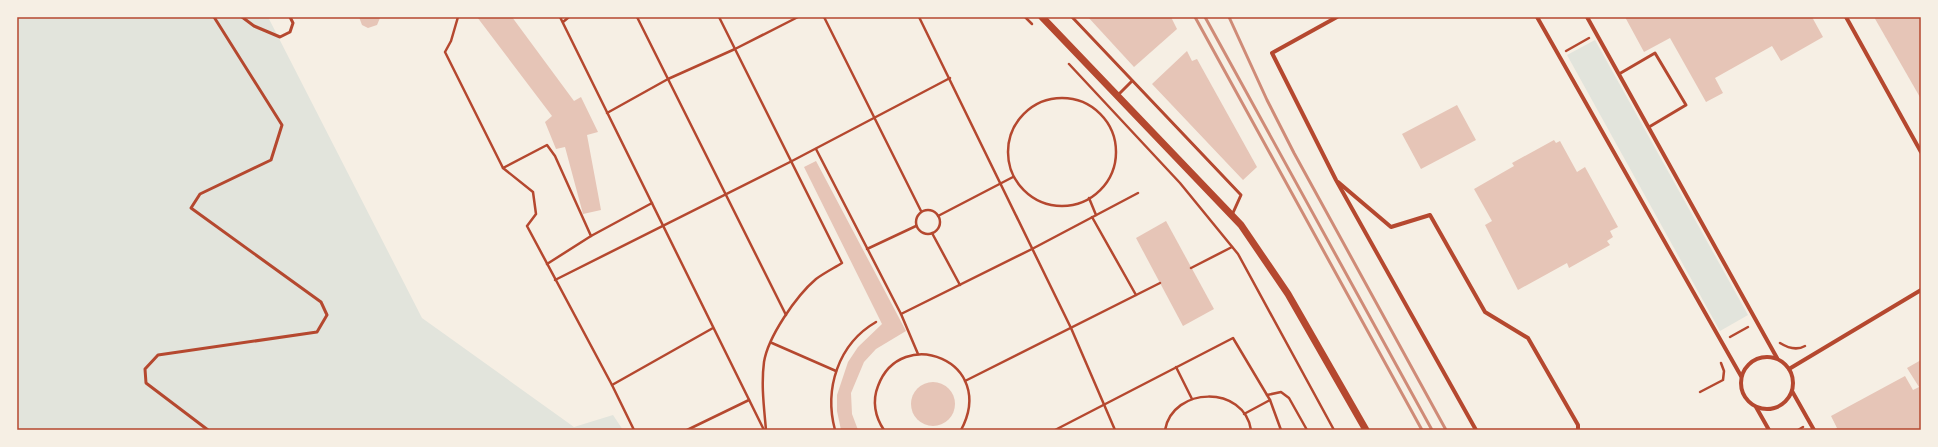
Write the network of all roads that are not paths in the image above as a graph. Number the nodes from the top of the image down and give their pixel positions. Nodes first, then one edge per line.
1 (214, 17) edge
2 (242, 17) edge
3 (290, 17) edge
4 (1042, 17) edge
5 (1072, 17) edge
6 (1337, 17) edge
7 (1588, 17) edge
8 (1846, 17) edge
9 (1538, 18) edge
10 (1619, 74) junction
11 (1132, 81) junction
12 (1117, 95) junction
13 (1649, 127) junction
14 (1921, 152) edge
15 (1336, 180) junction
16 (1232, 215) junction
17 (1921, 290) edge
18 (1774, 357) junction
19 (1789, 369) junction
20 (1741, 376) junction
21 (1792, 391) junction
22 (1756, 407) junction
23 (208, 430) edge
24 (1366, 430) edge
25 (1476, 430) edge
26 (1578, 430) edge
27 (1769, 430) edge
28 (1814, 430) edge

1 - 23 lane
2 - 3 lane
4 - 12 street
5 - 11 lane
6 - 15 street
7 - 10 street
8 - 14 street
9 - 20 street
10 - 13 street
10 - 13 lane
11 - 12 lane
11 - 16 lane
12 - 16 street
13 - 18 street
15 - 25 street
15 - 26 street
16 - 24 street
17 - 19 street
18 - 19 street
18 - 20 street
19 - 21 street
20 - 22 street
21 - 22 street
21 - 28 street
22 - 27 street

